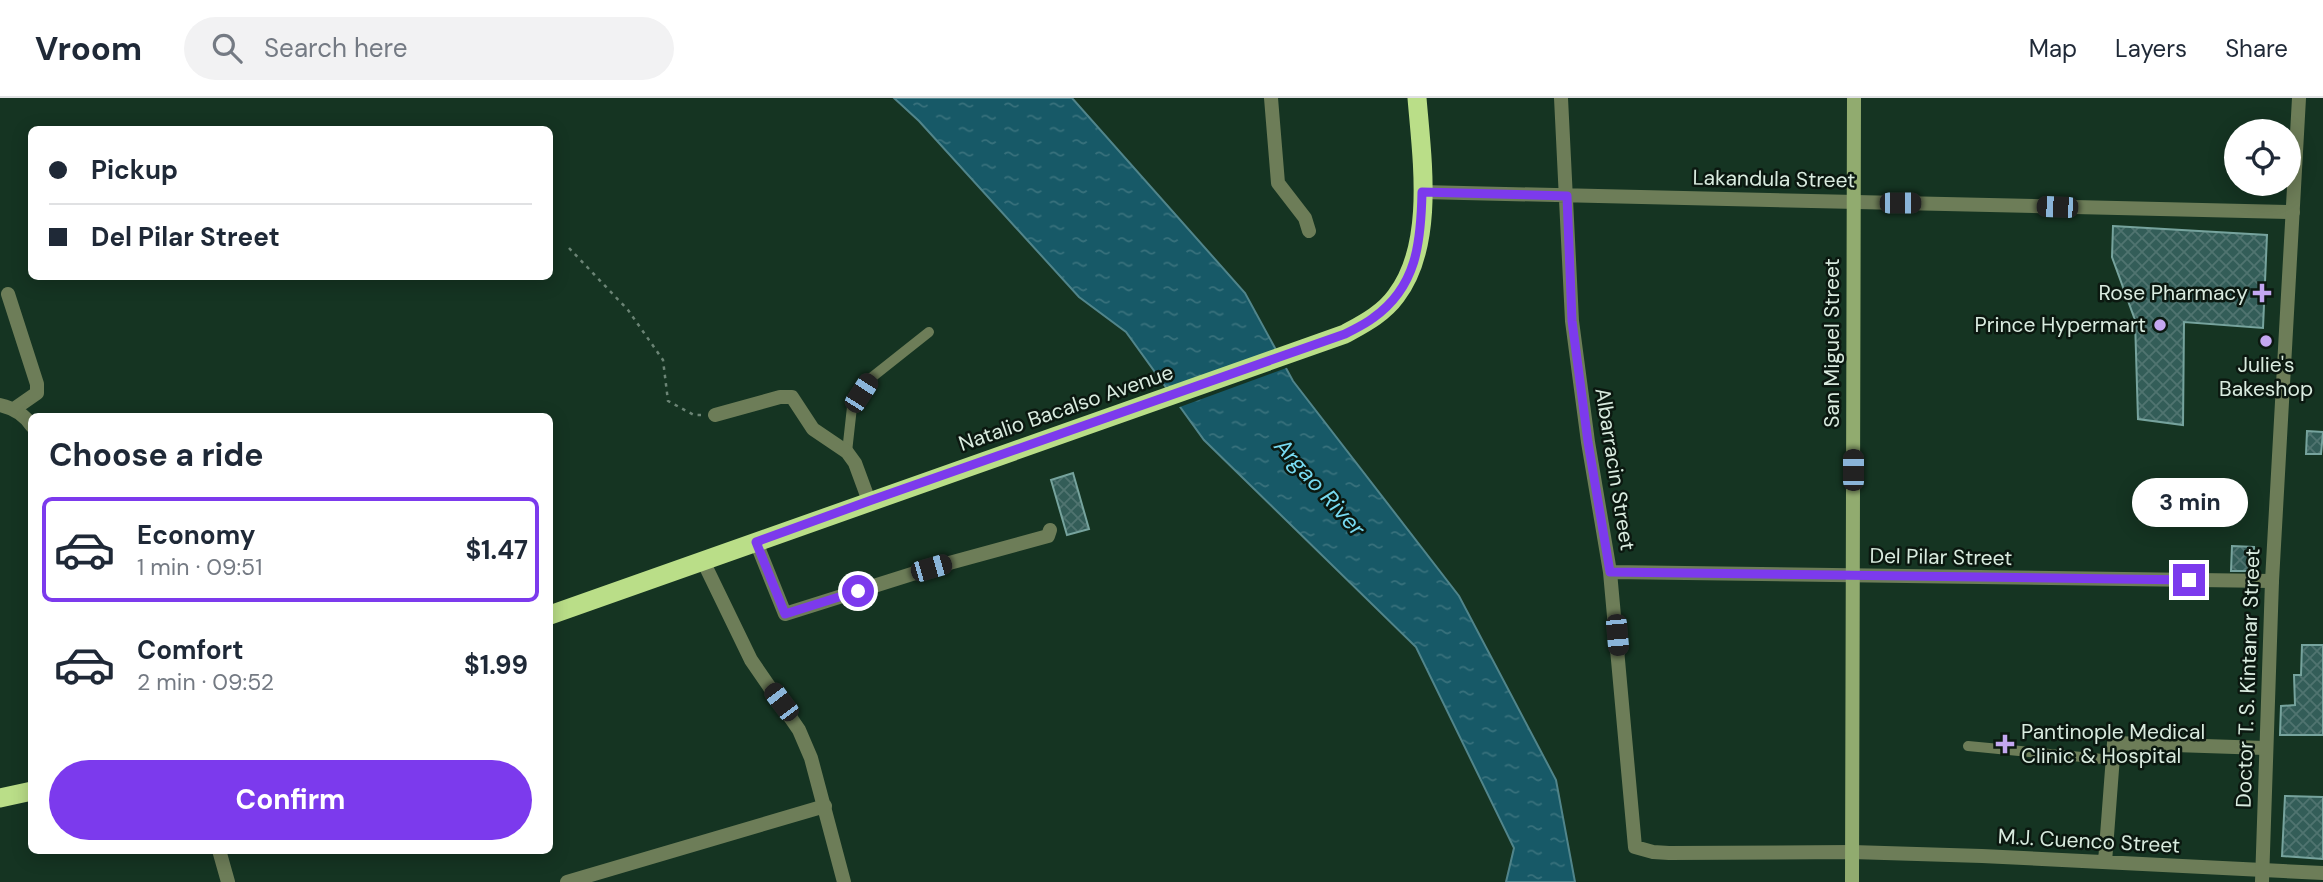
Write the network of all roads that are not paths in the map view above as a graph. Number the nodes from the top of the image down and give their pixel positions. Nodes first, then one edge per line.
1 (1271, 98) edge
2 (1417, 98) edge
3 (1561, 98) edge
4 (1854, 98) edge
5 (2299, 98) edge
6 (1422, 192) junction
7 (1567, 196) junction
8 (1853, 202) junction
9 (2293, 212) junction
10 (1309, 232) dead end
11 (8, 294) dead end
12 (929, 332) dead end
13 (7, 407) edge
14 (715, 415) road end
15 (28, 421) edge
16 (848, 452) junction
17 (869, 501) junction
18 (1050, 530) dead end
19 (756, 542) junction
20 (703, 561) junction
21 (1610, 572) junction
22 (1853, 577) junction
23 (2273, 581) junction
24 (553, 614) edge
25 (1968, 746) dead end
26 (2265, 748) junction
27 (2113, 760) junction
28 (28, 792) edge
29 (0, 798) edge
30 (825, 806) junction
31 (1635, 846) joint
32 (1852, 852) junction
33 (220, 854) edge
34 (2105, 862) junction
35 (2323, 873) edge
36 (2262, 877) edge
37 (228, 882) edge
38 (567, 882) edge
39 (844, 882) edge
40 (1852, 882) edge

1 - 10 street
2 - 6 highway, Natalio Bacalso Avenue
3 - 7 street, Albarracin Street
4 - 8 main road, San Miguel Street
5 - 9 street, Doctor T. S. Kintanar Street
6 - 7 street, Lakandula Street
6 - 17 highway, Natalio Bacalso Avenue
7 - 8 street, Lakandula Street
7 - 21 street, Albarracin Street
8 - 9 street, Lakandula Street
8 - 22 main road, San Miguel Street
9 - 23 street, Doctor T. S. Kintanar Street
11 - 13 street
12 - 16 lane
13 - 15 street
14 - 16 street
16 - 17 street
17 - 19 highway, Natalio Bacalso Avenue
18 - 19 street
19 - 20 highway, Natalio Bacalso Avenue
20 - 24 highway, Natalio Bacalso Avenue
20 - 30 street
21 - 22 street, Del Pilar Street
21 - 31 street, Albarracin Street
22 - 23 street, Del Pilar Street
22 - 32 main road, San Miguel Street
23 - 26 street, Doctor T. S. Kintanar Street
25 - 27 lane
26 - 27 street
26 - 36 street, Doctor T. S. Kintanar Street
27 - 34 street
28 - 29 highway
30 - 38 street
30 - 39 street
31 - 32 street, M.J. Cuenco Street
32 - 34 street, M.J. Cuenco Street
32 - 40 main road, San Miguel Street
33 - 37 street
34 - 36 street, M.J. Cuenco Street
35 - 36 street, M.J. Cuenco Street

